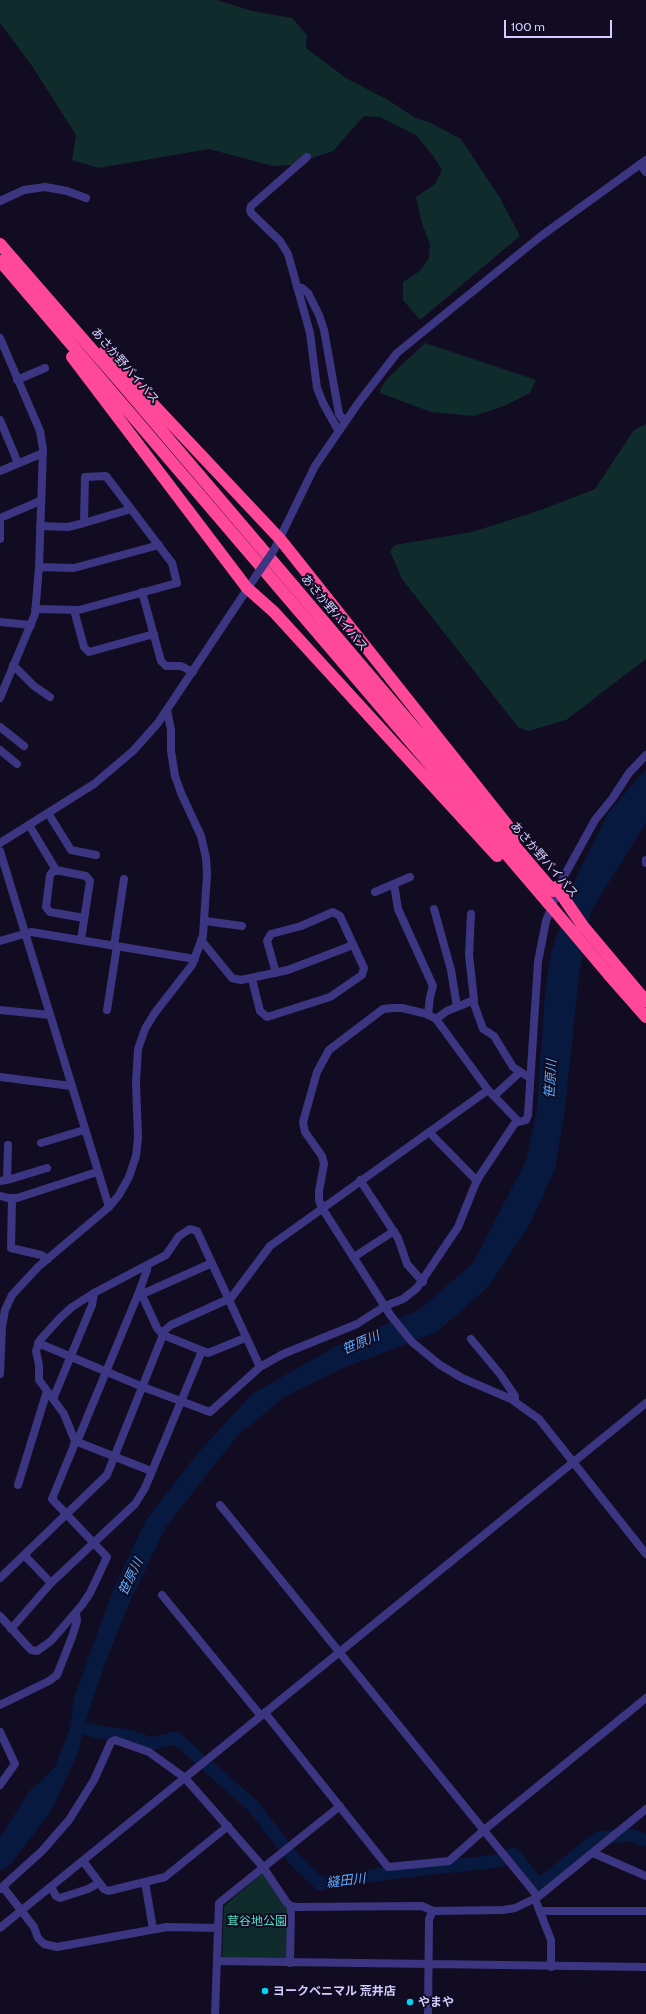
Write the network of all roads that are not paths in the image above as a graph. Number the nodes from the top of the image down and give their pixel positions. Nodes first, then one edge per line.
1 (307, 157) dead end
2 (643, 162) edge
3 (646, 172) edge
4 (86, 198) dead end
5 (0, 201) edge
6 (0, 244) edge
7 (0, 262) edge
8 (297, 287) junction
9 (37, 288) junction
10 (0, 338) edge
11 (45, 368) dead end
12 (17, 380) junction
13 (0, 420) edge
14 (345, 422) junction
15 (338, 430) junction
16 (43, 453) junction
17 (18, 463) junction
18 (0, 471) edge
19 (40, 502) junction
20 (131, 509) junction
21 (0, 518) edge
22 (0, 522) edge
23 (84, 523) junction
24 (40, 526) junction
25 (0, 539) edge
26 (277, 544) junction
27 (159, 545) junction
28 (39, 567) junction
29 (247, 588) junction
30 (142, 592) junction
31 (35, 609) junction
32 (74, 610) junction
33 (0, 622) edge
34 (31, 625) junction
35 (154, 634) junction
36 (13, 665) junction
37 (192, 672) junction
38 (50, 697) dead end
39 (0, 698) edge
40 (167, 710) junction
41 (0, 727) edge
42 (24, 746) dead end
43 (0, 750) edge
44 (646, 755) edge
45 (17, 764) dead end
46 (48, 813) junction
47 (29, 825) junction
48 (0, 843) edge
49 (0, 851) edge
50 (96, 854) dead end
51 (58, 871) junction
52 (410, 877) dead end
53 (124, 879) dead end
54 (394, 884) junction
55 (555, 889) junction
56 (375, 892) dead end
57 (549, 904) junction
58 (434, 909) dead end
59 (471, 914) dead end
60 (84, 918) junction
61 (205, 921) junction
62 (242, 926) dead end
63 (24, 933) junction
64 (81, 940) junction
65 (201, 940) junction
66 (0, 941) edge
67 (353, 945) junction
68 (115, 946) junction
69 (195, 959) junction
70 (276, 973) junction
71 (252, 979) junction
72 (474, 1001) junction
73 (646, 1001) edge
74 (458, 1007) junction
75 (0, 1010) edge
76 (107, 1010) dead end
77 (428, 1015) junction
78 (50, 1016) junction
79 (646, 1017) edge
80 (436, 1019) junction
81 (520, 1072) junction
82 (0, 1077) edge
83 (530, 1078) junction
84 (71, 1086) junction
85 (491, 1093) junction
86 (517, 1120) junction
87 (84, 1130) junction
88 (429, 1132) junction
89 (40, 1143) dead end
90 (8, 1145) dead end
91 (47, 1168) dead end
92 (98, 1172) junction
93 (4, 1180) edge
94 (360, 1180) junction
95 (477, 1181) junction
96 (0, 1196) edge
97 (12, 1199) junction
98 (109, 1207) junction
99 (322, 1208) junction
100 (394, 1231) junction
101 (354, 1257) junction
102 (48, 1259) junction
103 (212, 1263) junction
104 (147, 1265) junction
105 (423, 1282) junction
106 (140, 1292) junction
107 (94, 1293) junction
108 (229, 1300) junction
109 (385, 1306) junction
110 (163, 1335) junction
111 (245, 1338) junction
112 (471, 1339) dead end
113 (38, 1343) junction
114 (202, 1352) junction
115 (0, 1353) edge
116 (71, 1356) junction
117 (260, 1366) junction
118 (106, 1371) junction
119 (0, 1374) edge
120 (143, 1387) junction
121 (47, 1391) junction
122 (53, 1399) junction
123 (181, 1401) junction
124 (515, 1401) junction
125 (646, 1403) edge
126 (76, 1441) junction
127 (116, 1456) junction
128 (574, 1463) junction
129 (151, 1471) junction
130 (18, 1485) dead end
131 (220, 1505) dead end
132 (66, 1514) junction
133 (94, 1544) junction
134 (646, 1554) edge
135 (24, 1555) junction
136 (0, 1578) edge
137 (51, 1583) junction
138 (162, 1595) dead end
139 (76, 1613) junction
140 (0, 1616) edge
141 (11, 1629) junction
142 (340, 1652) junction
143 (646, 1698) edge
144 (0, 1705) edge
145 (263, 1715) junction
146 (0, 1732) edge
147 (184, 1778) junction
148 (0, 1785) edge
149 (340, 1806) junction
150 (646, 1809) edge
151 (228, 1826) junction
152 (484, 1830) junction
153 (593, 1853) junction
154 (83, 1861) junction
155 (264, 1867) junction
156 (646, 1876) edge
157 (99, 1882) junction
158 (145, 1882) junction
159 (51, 1887) junction
160 (2, 1888) edge
161 (537, 1898) junction
162 (291, 1906) junction
163 (22, 1911) junction
164 (433, 1911) junction
165 (541, 1911) junction
166 (646, 1911) edge
167 (0, 1928) edge
168 (218, 1928) junction
169 (153, 1929) junction
170 (217, 1961) junction
171 (290, 1963) junction
172 (428, 1965) junction
173 (551, 1967) junction
174 (646, 1967) edge
175 (216, 2014) edge
176 (428, 2014) edge

1 - 8 street
2 - 3 street
2 - 14 street
4 - 5 street
6 - 9 highway, あさか野バイパス
7 - 29 highway
7 - 57 highway, あさか野バイパス
8 - 14 street
8 - 15 street
9 - 26 highway
9 - 55 highway, あさか野バイパス
10 - 12 street
11 - 12 street
12 - 16 street
13 - 17 street
14 - 15 street
15 - 26 street
16 - 17 street
16 - 19 street
17 - 18 street
19 - 21 street
19 - 24 street
20 - 23 street
20 - 23 street
20 - 27 street
22 - 25 street
23 - 24 street
24 - 28 street
26 - 29 street, bridge
26 - 55 highway
27 - 28 street
27 - 30 street
28 - 31 street
29 - 37 street
29 - 57 highway
30 - 32 street
30 - 35 street
31 - 32 street
31 - 34 street
32 - 35 street
33 - 34 street
34 - 36 street
35 - 37 street
36 - 38 street
36 - 39 street
37 - 40 street
40 - 46 street
40 - 61 street
41 - 42 street
43 - 45 street
44 - 83 street
46 - 47 street
46 - 50 street
47 - 48 street
47 - 51 street
49 - 63 street
51 - 60 street
51 - 60 street
52 - 54 street
53 - 68 street
54 - 56 street
54 - 77 street
55 - 73 highway, あさか野バイパス, bridge
57 - 79 highway, あさか野バイパス, bridge
58 - 74 street
59 - 72 street
60 - 64 street
61 - 62 street
61 - 65 street
63 - 64 street
63 - 66 street
63 - 78 street
64 - 68 street
65 - 69 street
65 - 71 street
67 - 70 street
67 - 70 street
67 - 71 street
68 - 69 street
68 - 76 street
69 - 98 street
70 - 71 street
72 - 74 street
72 - 81 street
74 - 80 street
75 - 78 street
77 - 80 street
77 - 99 street
78 - 84 street
80 - 85 street
81 - 83 street
81 - 85 street
82 - 84 street
83 - 86 street
84 - 87 street
85 - 86 street
85 - 88 street
86 - 95 street
87 - 89 street
87 - 92 street
88 - 94 street
88 - 95 street
90 - 93 street
91 - 93 street
92 - 97 street
92 - 98 street
94 - 99 street
94 - 100 street
95 - 105 street
96 - 97 street
97 - 102 street
98 - 102 street
99 - 101 street
99 - 108 street
100 - 101 street
100 - 105 street
101 - 109 street
102 - 115 street
103 - 104 street
103 - 106 street
103 - 108 street
104 - 106 street
104 - 107 street
105 - 109 street
106 - 110 street
106 - 118 street
107 - 113 street
107 - 116 street
108 - 110 street
108 - 111 street
109 - 117 street
109 - 124 street
110 - 114 street
110 - 120 street
111 - 114 street
111 - 117 street
112 - 124 street
113 - 116 street
113 - 121 street
114 - 123 street
115 - 119 street
116 - 118 street
116 - 122 street
117 - 123 street
118 - 120 street
118 - 126 street
120 - 123 street
120 - 127 street
121 - 122 street
121 - 130 street
122 - 126 street
123 - 129 street
124 - 128 street
125 - 128 street
126 - 127 street
126 - 132 street
127 - 129 street
127 - 132 street
128 - 134 street
128 - 142 street
129 - 133 street
131 - 142 street
132 - 133 street
132 - 135 street
133 - 137 street
133 - 139 street
135 - 136 street
135 - 137 street
137 - 141 street
138 - 145 street
139 - 141 street
139 - 144 street
140 - 141 street
142 - 145 street
142 - 152 street
143 - 152 street
145 - 147 street
145 - 149 street
146 - 148 street
147 - 151 street
147 - 154 street
147 - 160 street
149 - 152 street
149 - 155 street
150 - 153 street
151 - 155 street
151 - 158 street
152 - 161 street
153 - 156 street
153 - 161 street
154 - 157 street
154 - 159 street
155 - 162 street
155 - 168 street
157 - 158 street
157 - 159 street
158 - 169 street
159 - 163 street
160 - 163 street
161 - 164 street
161 - 165 street
162 - 164 street
162 - 171 street
163 - 167 street
163 - 169 street
164 - 172 street
165 - 166 street
165 - 173 street
168 - 169 street
168 - 170 street
170 - 171 street
170 - 175 street
171 - 172 street
172 - 173 street
172 - 176 street
173 - 174 street

